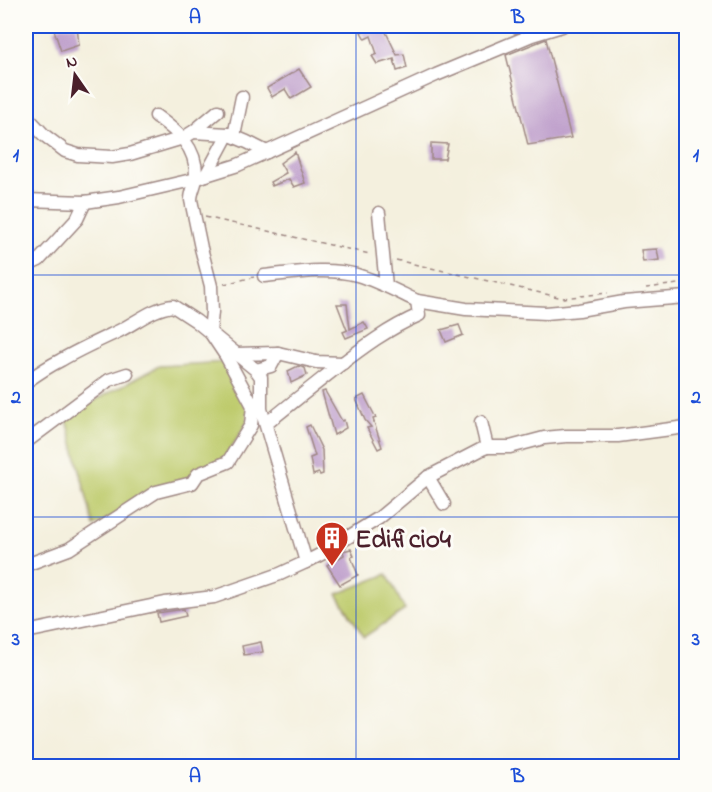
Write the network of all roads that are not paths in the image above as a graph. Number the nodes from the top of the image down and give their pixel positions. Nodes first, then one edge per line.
1 (562, 26) edge
2 (242, 97) dead end
3 (218, 111) dead end
4 (26, 116) edge
5 (156, 116) dead end
6 (188, 135) junction
7 (231, 135) junction
8 (267, 152) junction
9 (201, 177) junction
10 (26, 200) edge
11 (85, 202) junction
12 (379, 213) dead end
13 (26, 266) edge
14 (264, 276) road end
15 (387, 286) junction
16 (687, 297) edge
17 (417, 301) junction
18 (442, 305) junction
19 (419, 315) junction
20 (210, 332) junction
21 (278, 353) junction
22 (237, 354) junction
23 (343, 363) junction
24 (256, 370) junction
25 (127, 374) dead end
26 (26, 382) edge
27 (481, 422) dead end
28 (266, 424) junction
29 (687, 427) edge
30 (26, 442) edge
31 (487, 447) junction
32 (428, 477) junction
33 (444, 504) dead end
34 (306, 562) junction
35 (26, 565) edge
36 (26, 632) edge

1 - 8 street
2 - 7 street
3 - 6 street
4 - 6 street
5 - 6 street
6 - 7 street
6 - 9 street
7 - 8 street
7 - 9 street
8 - 9 street
9 - 11 street
9 - 20 street
10 - 11 street
11 - 13 street
12 - 15 street
14 - 15 street
15 - 17 street
16 - 18 street
17 - 18 street
17 - 19 street
18 - 19 street
19 - 23 street
20 - 22 street
20 - 26 street
20 - 35 street
21 - 22 street
21 - 23 street
21 - 24 street
22 - 24 street
23 - 28 street
24 - 28 street
25 - 30 street
27 - 31 street
28 - 34 street
29 - 31 street
31 - 32 street
32 - 33 street
32 - 34 street
34 - 36 street

